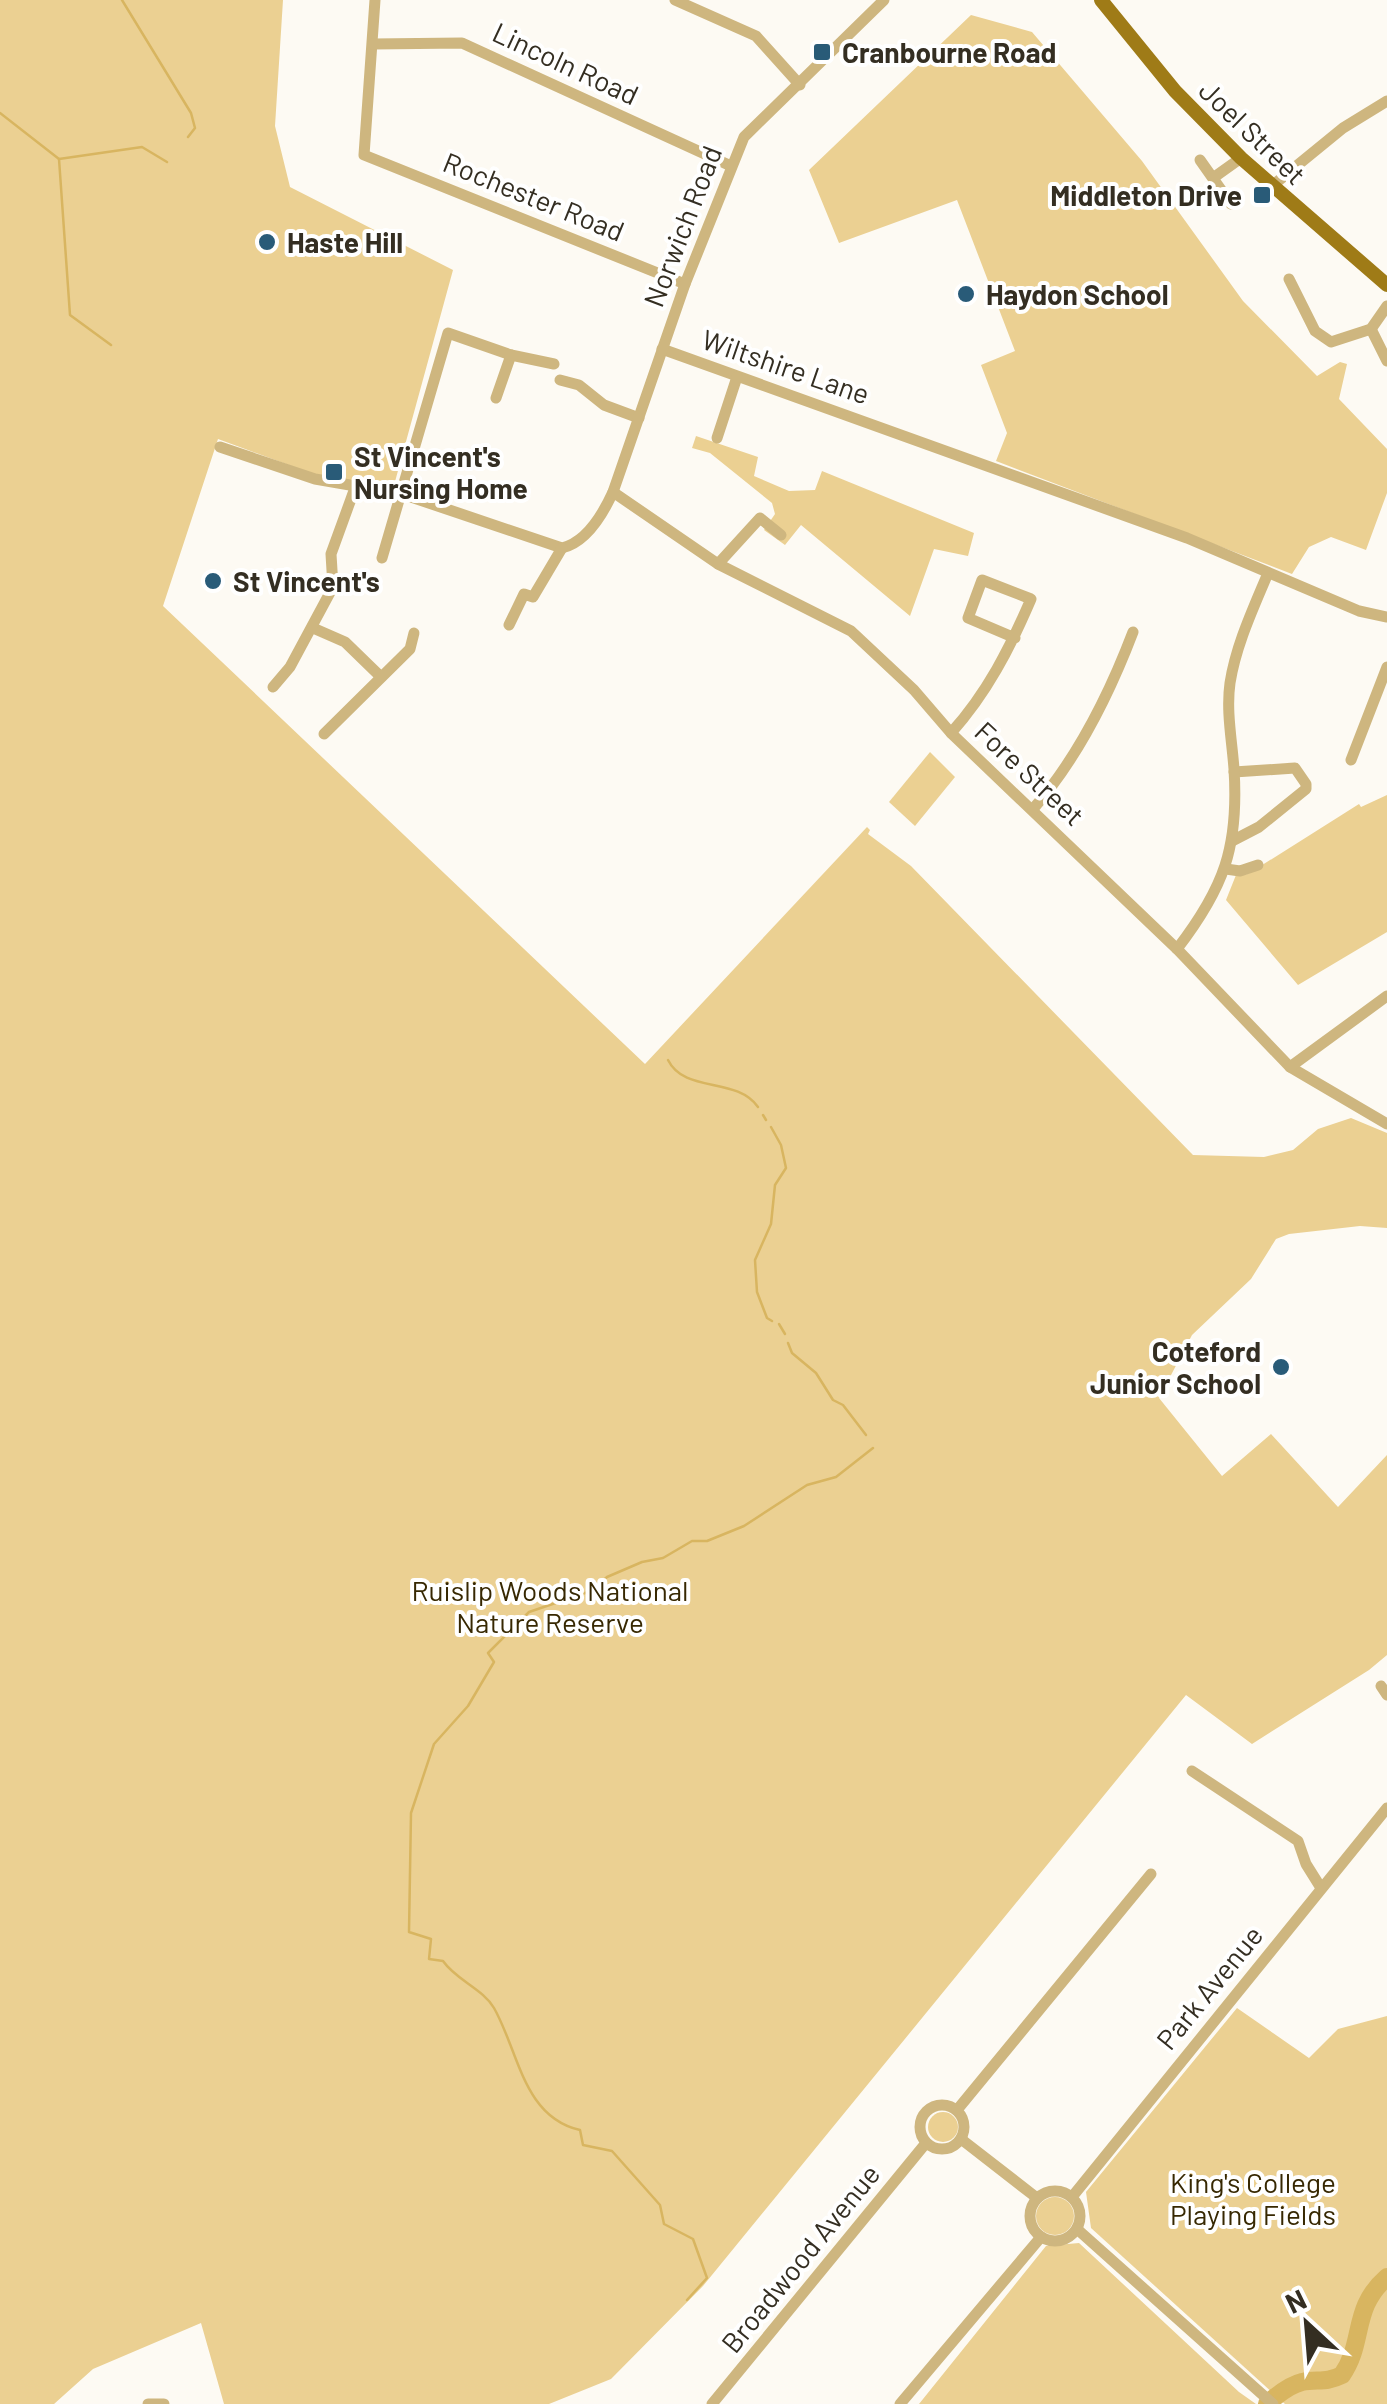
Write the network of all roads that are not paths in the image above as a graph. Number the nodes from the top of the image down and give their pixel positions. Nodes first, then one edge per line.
1 (375, 0) edge
2 (675, 0) edge
3 (884, 0) edge
4 (1100, 0) edge
5 (372, 44) junction
6 (800, 85) junction
7 (1387, 101) edge
8 (1241, 158) junction
9 (1200, 160) dead end
10 (731, 166) junction
11 (1214, 178) junction
12 (1272, 186) junction
13 (1231, 204) dead end
14 (1289, 279) dead end
15 (686, 284) junction
16 (1387, 285) edge
17 (1387, 306) edge
18 (1371, 329) junction
19 (662, 349) junction
20 (511, 355) junction
21 (1387, 361) edge
22 (554, 364) dead end
23 (737, 376) junction
24 (560, 380) dead end
25 (496, 398) dead end
26 (639, 418) junction
27 (717, 438) dead end
28 (220, 447) dead end
29 (355, 488) junction
30 (614, 492) junction
31 (402, 494) junction
32 (781, 535) dead end
33 (562, 548) junction
34 (382, 558) dead end
35 (718, 564) junction
36 (1268, 573) junction
37 (1387, 617) edge
38 (509, 625) dead end
39 (312, 628) junction
40 (1133, 632) dead end
41 (414, 633) dead end
42 (1014, 638) junction
43 (1387, 667) edge
44 (381, 677) junction
45 (273, 686) dead end
46 (951, 733) junction
47 (324, 734) dead end
48 (1351, 760) dead end
49 (1234, 772) junction
50 (1033, 808) junction
51 (1232, 841) junction
52 (1258, 865) dead end
53 (1226, 869) junction
54 (1177, 949) junction
55 (1387, 996) edge
56 (1290, 1067) junction
57 (1387, 1124) edge
58 (1192, 1772) dead end
59 (1387, 1808) edge
60 (1151, 1874) dead end
61 (1321, 1888) junction
62 (956, 2110) junction
63 (961, 2139) junction
64 (926, 2143) junction
65 (1072, 2197) junction
66 (1037, 2198) junction
67 (1076, 2229) junction
68 (1041, 2237) junction
69 (148, 2404) edge
70 (164, 2404) edge
71 (712, 2404) edge
72 (900, 2404) edge
73 (1273, 2404) edge

1 - 5 street
2 - 6 street
3 - 6 street, Norwich Road
4 - 8 main road, Joel Street
5 - 10 street, Lincoln Road
5 - 15 street, Rochester Road
6 - 10 street, Norwich Road
7 - 12 street
8 - 11 street
8 - 12 main road, Joel Street
9 - 11 street
10 - 15 street, Norwich Road
11 - 13 street
12 - 16 main road, Joel Street
14 - 18 street
15 - 19 street, Norwich Road
17 - 18 street
18 - 21 street
19 - 23 street, Wiltshire Lane
19 - 26 street, Wiltshire Lane
20 - 22 street
20 - 25 street
20 - 31 street
23 - 27 street
23 - 36 street, Wiltshire Lane
24 - 26 street
26 - 30 street, Wiltshire Lane
28 - 29 street
29 - 31 street
29 - 39 street
30 - 33 street, Wiltshire Lane
30 - 35 street, Fore Street
31 - 33 street
31 - 34 street
32 - 35 street
33 - 38 street, Wiltshire Lane
35 - 46 street, Fore Street
36 - 37 street, Wiltshire Lane
36 - 49 street
39 - 44 street
39 - 45 street
40 - 50 street
41 - 44 street
42 - 42 street
42 - 46 street
43 - 48 street
44 - 47 street
46 - 50 street, Fore Street
49 - 51 street
49 - 51 street
50 - 54 street, Fore Street
51 - 53 street
52 - 53 street
53 - 54 street
54 - 56 street, Fore Street
55 - 56 street
56 - 57 street, Fore Street
58 - 61 street
59 - 61 street, Park Avenue
60 - 62 street
61 - 65 street, Park Avenue
62 - 63 street
62 - 64 street
63 - 64 street
63 - 66 street
64 - 71 street, Broadwood Avenue
65 - 66 street
65 - 67 street
66 - 68 street
67 - 68 street
67 - 73 street
68 - 72 street
69 - 70 street

